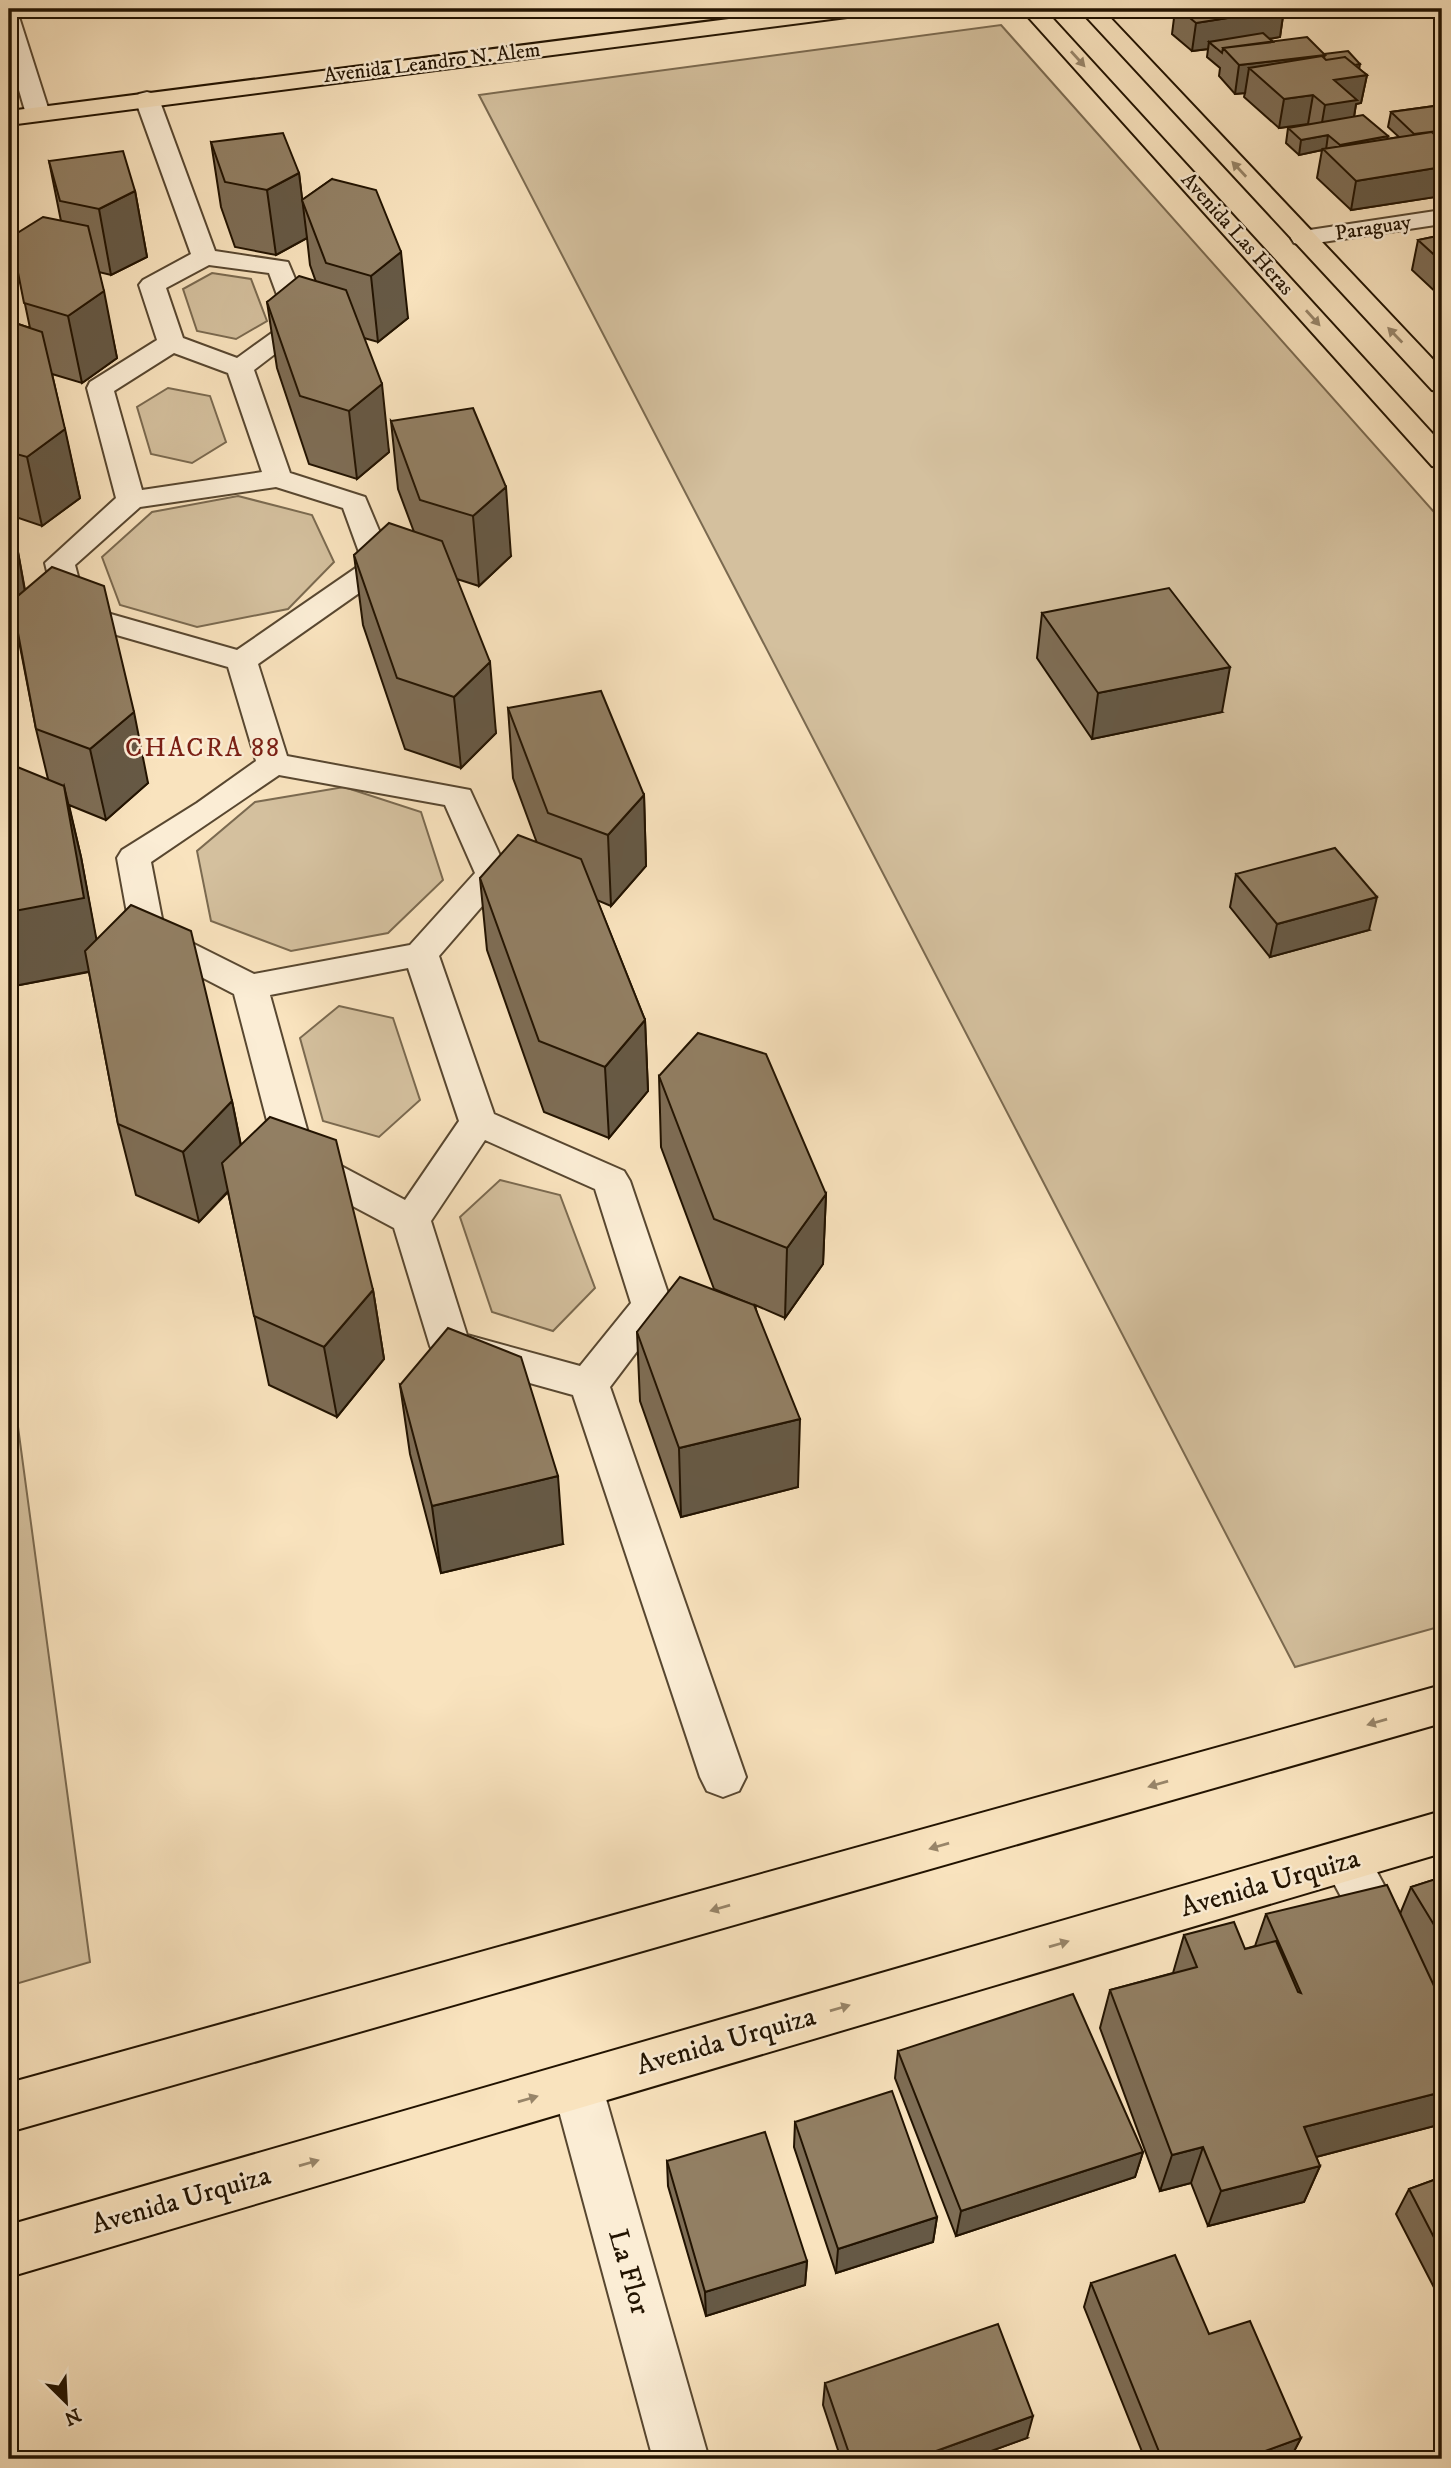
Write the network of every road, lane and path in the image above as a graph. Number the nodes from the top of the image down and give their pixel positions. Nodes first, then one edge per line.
1 (855, 9) edge
2 (1032, 9) edge
3 (1090, 9) edge
4 (9, 20) edge
5 (147, 100) junction
6 (38, 114) junction
7 (9, 117) edge
8 (1442, 218) edge
9 (1303, 238) junction
10 (205, 257) junction
11 (171, 343) junction
12 (240, 368) junction
13 (1442, 384) edge
14 (1442, 460) edge
15 (278, 478) junction
16 (131, 500) junction
17 (242, 661) junction
18 (274, 764) junction
19 (421, 954) junction
20 (250, 986) junction
21 (478, 1122) junction
22 (411, 1220) junction
23 (589, 1384) junction
24 (1442, 1704) edge
25 (723, 1777) dead end
26 (1442, 1832) edge
27 (1346, 1861) junction
28 (1410, 1976) edge
29 (577, 2085) junction
30 (9, 2108) edge
31 (9, 2251) edge
32 (681, 2459) edge

1 - 5 main road, Avenida Leandro N. Alem
2 -> 14 main road, Avenida Las Heras
9 -> 3 main road, Avenida Las Heras
4 - 6 street
5 - 6 main road, Avenida Leandro N. Alem
5 - 10 street
6 - 7 main road, Avenida Leandro N. Alem
8 - 9 street, Paraguay
13 -> 9 main road, Avenida Las Heras
10 - 11 street
10 - 12 street
11 - 12 street
11 - 16 street
12 - 15 street
15 - 16 street
15 - 17 street
16 - 17 street
17 - 18 street
18 - 19 street
18 - 20 street
19 - 20 street
19 - 21 street
20 - 22 street
21 - 22 street
21 - 23 street
22 - 23 street
23 - 25 street
24 -> 30 main road
26 - 27 main road, Avenida Urquiza
27 - 28 street
29 -> 27 main road, Avenida Urquiza
31 -> 29 main road, Avenida Urquiza
29 - 32 street, La Flor

